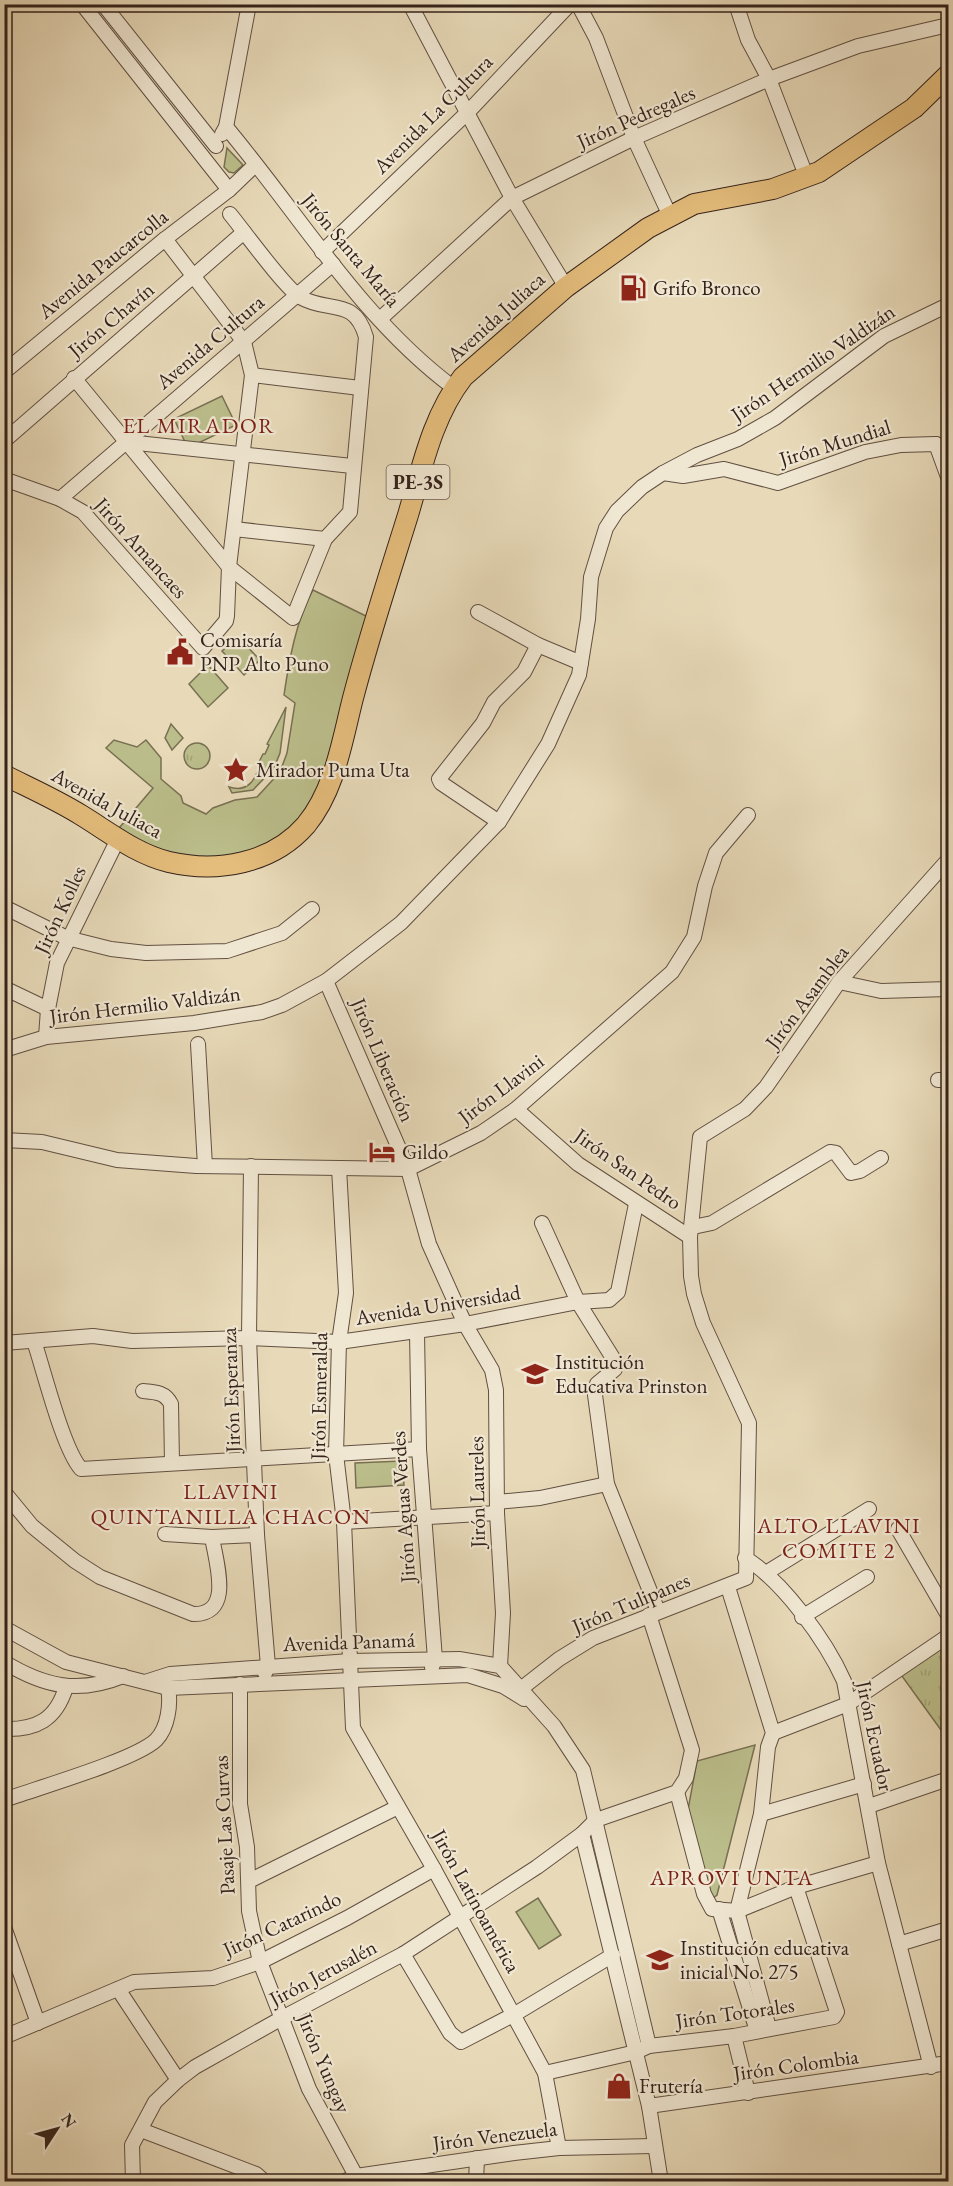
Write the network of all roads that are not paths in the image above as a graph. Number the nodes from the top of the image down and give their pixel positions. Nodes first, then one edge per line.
1 (82, 4) edge
2 (103, 4) edge
3 (249, 4) edge
4 (410, 4) edge
5 (570, 4) edge
6 (578, 4) edge
7 (736, 4) edge
8 (948, 25) edge
9 (948, 75) edge
10 (769, 79) junction
11 (468, 112) junction
12 (226, 127) junction
13 (634, 138) junction
14 (216, 146) junction
15 (209, 162) junction
16 (255, 165) junction
17 (807, 178) junction
18 (229, 190) junction
19 (512, 198) junction
20 (230, 214) dead end
21 (670, 216) junction
22 (244, 232) junction
23 (165, 239) junction
24 (322, 252) junction
25 (333, 264) junction
26 (195, 277) junction
27 (566, 287) junction
28 (297, 295) junction
29 (948, 305) edge
30 (380, 319) junction
31 (244, 342) junction
32 (4, 372) edge
33 (252, 375) junction
34 (74, 378) junction
35 (360, 388) junction
36 (454, 388) junction
37 (4, 441) edge
38 (127, 441) junction
39 (936, 444) junction
40 (948, 451) edge
41 (244, 456) junction
42 (352, 465) junction
43 (663, 473) junction
44 (948, 477) edge
45 (4, 479) edge
46 (60, 499) junction
47 (234, 529) junction
48 (325, 538) junction
49 (229, 567) junction
50 (478, 612) dead end
51 (538, 645) junction
52 (581, 663) junction
53 (4, 775) edge
54 (748, 815) dead end
55 (499, 822) junction
56 (118, 839) junction
57 (948, 860) edge
58 (4, 907) edge
59 (312, 909) dead end
60 (67, 938) junction
61 (326, 981) junction
62 (840, 982) junction
63 (4, 988) edge
64 (948, 989) edge
65 (48, 1008) junction
66 (46, 1037) junction
67 (198, 1044) dead end
68 (4, 1050) edge
69 (516, 1109) junction
70 (4, 1140) edge
71 (881, 1158) dead end
72 (205, 1166) junction
73 (250, 1166) junction
74 (339, 1168) junction
75 (408, 1169) junction
76 (636, 1204) junction
77 (542, 1222) dead end
78 (692, 1232) junction
79 (578, 1302) junction
80 (465, 1324) junction
81 (417, 1332) junction
82 (249, 1338) junction
83 (34, 1341) junction
84 (339, 1342) junction
85 (4, 1343) edge
86 (142, 1391) dead end
87 (419, 1449) junction
88 (336, 1454) junction
89 (255, 1458) junction
90 (172, 1463) junction
91 (606, 1484) junction
92 (4, 1492) edge
93 (497, 1508) junction
94 (869, 1509) dead end
95 (423, 1519) junction
96 (344, 1522) junction
97 (898, 1529) dead end
98 (165, 1534) dead end
99 (257, 1535) junction
100 (212, 1537) junction
101 (745, 1558) junction
102 (766, 1573) junction
103 (867, 1577) dead end
104 (728, 1587) junction
105 (654, 1613) junction
106 (948, 1615) edge
107 (802, 1617) junction
108 (4, 1628) edge
109 (948, 1636) edge
110 (435, 1659) junction
111 (350, 1661) junction
112 (4, 1662) edge
113 (268, 1666) junction
114 (500, 1666) junction
115 (123, 1676) junction
116 (349, 1678) junction
117 (427, 1678) junction
118 (145, 1682) junction
119 (262, 1683) junction
120 (240, 1684) junction
121 (66, 1688) junction
122 (168, 1688) junction
123 (522, 1688) junction
124 (849, 1704) junction
125 (538, 1707) junction
126 (4, 1730) edge
127 (773, 1733) junction
128 (948, 1779) edge
129 (864, 1784) junction
130 (677, 1792) junction
131 (4, 1800) edge
132 (868, 1806) junction
133 (398, 1807) junction
134 (761, 1814) junction
135 (596, 1820) junction
136 (582, 1834) junction
137 (878, 1863) junction
138 (434, 1869) junction
139 (249, 1881) junction
140 (796, 1887) junction
141 (719, 1909) junction
142 (737, 1911) junction
143 (459, 1917) junction
144 (4, 1927) edge
145 (948, 1929) edge
146 (899, 1944) junction
147 (403, 1954) junction
148 (613, 1955) junction
149 (260, 1962) junction
150 (118, 1989) junction
151 (515, 2014) junction
152 (282, 2018) junction
153 (38, 2023) junction
154 (763, 2030) junction
155 (734, 2036) junction
156 (4, 2037) edge
157 (643, 2049) junction
158 (948, 2063) edge
159 (931, 2067) junction
160 (545, 2073) junction
161 (178, 2080) junction
162 (748, 2093) junction
163 (649, 2106) junction
164 (141, 2130) junction
165 (653, 2146) junction
166 (559, 2148) junction
167 (477, 2158) junction
168 (350, 2179) edge
169 (133, 2181) edge
170 (265, 2181) edge
171 (476, 2181) edge
172 (661, 2181) edge

1 - 15 street
2 - 14 street
3 - 12 street
4 - 11 street
5 - 11 street, Avenida La Cultura
6 - 13 street
7 - 10 street
8 - 10 street, Jirón Pedregales
9 - 17 highway, Avenida Juliaca / PE-3S
10 - 13 street, Jirón Pedregales
10 - 17 street
11 - 19 street
11 - 24 street, Avenida La Cultura
12 - 14 street
12 - 16 street, Jirón Santa María
13 - 19 street, Jirón Pedregales
13 - 21 street
14 - 15 street
15 - 18 street
16 - 18 street, Avenida Paucarcolla
16 - 24 street, Jirón Santa María
17 - 21 highway, Avenida Juliaca / PE-3S
18 - 23 street, Avenida Paucarcolla
19 - 27 street
19 - 30 street, Jirón Pedregales
20 - 22 street
21 - 27 highway, Avenida Juliaca / PE-3S
22 - 26 street, Jirón Chavín
22 - 28 street
23 - 26 street
23 - 32 street, Avenida Paucarcolla
24 - 25 street, Jirón Santa María
25 - 28 street, Avenida Cultura
25 - 30 street, Jirón Santa María
26 - 31 street
26 - 34 street, Jirón Chavín
27 - 36 highway, Avenida Juliaca / PE-3S
28 - 31 street, Avenida Cultura
28 - 35 street
29 - 43 street, Jirón Hermilio Valdizán
30 - 36 street, Jirón Santa María
31 - 33 street
31 - 38 street, Avenida Cultura
33 - 35 street
33 - 41 street
34 - 37 street, Jirón Chavín
34 - 38 street
35 - 42 street
36 - 56 highway, Avenida Juliaca / PE-3S
38 - 41 street
38 - 46 street, Avenida Cultura
38 - 49 street
39 - 40 street
39 - 43 street, Jirón Mundial
39 - 44 street
41 - 42 street
41 - 47 street
42 - 48 street
43 - 52 street, Jirón Hermilio Valdizán
45 - 46 street, Jirón Amancaes
46 - 49 street, Jirón Amancaes
47 - 48 street
47 - 49 street
48 - 49 street
50 - 51 street
51 - 52 street
51 - 55 street
52 - 55 street, Jirón Hermilio Valdizán
53 - 56 highway, Avenida Juliaca / PE-3S
54 - 69 street, Jirón Llavini
55 - 61 street, Jirón Hermilio Valdizán
56 - 60 street, Jirón Kolles
57 - 62 street, Jirón Asamblea
58 - 60 street
59 - 60 street
60 - 65 street, Jirón Kolles
61 - 66 street, Jirón Hermilio Valdizán
61 - 75 street, Jirón Liberación
62 - 64 street
62 - 78 street, Jirón Asamblea
63 - 65 street
65 - 66 street, Jirón Kolles
66 - 68 street, Jirón Hermilio Valdizán
67 - 72 street
69 - 75 street, Jirón Llavini
69 - 76 street, Jirón San Pedro
70 - 72 street, Jirón Llavini
71 - 78 street
72 - 73 street, Jirón Llavini
73 - 74 street, Jirón Llavini
73 - 82 street, Jirón Esperanza
74 - 75 street, Jirón Llavini
74 - 84 street, Jirón Esmeralda
75 - 80 street, Jirón Liberación
76 - 78 street, Jirón San Pedro
76 - 79 street, Avenida Universidad
77 - 79 street
78 - 101 street
79 - 80 street, Avenida Universidad
79 - 91 street
80 - 81 street, Avenida Universidad
80 - 93 street, Jirón Laureles
81 - 84 street, Avenida Universidad
81 - 87 street, Jirón Aguas Verdes
82 - 83 street, Avenida Universidad
82 - 84 street, Avenida Universidad
82 - 89 street, Jirón Esperanza
83 - 85 street, Avenida Universidad
83 - 90 street
84 - 88 street, Jirón Esmeralda
86 - 90 street
87 - 88 street
87 - 95 street, Jirón Aguas Verdes
88 - 89 street
88 - 96 street, Jirón Esmeralda
89 - 90 street
89 - 99 street, Jirón Esperanza
91 - 93 street
91 - 105 street
92 - 100 street
93 - 95 street
93 - 114 street, Jirón Laureles
94 - 102 street
95 - 96 street
95 - 110 street, Jirón Aguas Verdes
96 - 111 street, Jirón Esmeralda
97 - 106 street
98 - 100 street
99 - 100 street
99 - 113 street, Jirón Esperanza
101 - 102 street, Jirón Ecuador
101 - 104 street, Jirón Tulipanes
102 - 107 street, Jirón Ecuador
103 - 107 street
104 - 105 street, Jirón Tulipanes
104 - 127 street
105 - 123 street, Jirón Tulipanes
105 - 130 street
107 - 124 street, Jirón Ecuador
108 - 115 street, Avenida Panamá
109 - 124 street
110 - 111 street, Avenida Panamá
110 - 114 street, Avenida Panamá
110 - 117 street, Jirón Aguas Verdes
111 - 113 street, Avenida Panamá
111 - 116 street, Jirón Esmeralda
112 - 121 street
113 - 118 street, Avenida Panamá
113 - 119 street, Jirón Esperanza
114 - 123 street, Avenida Panamá
115 - 118 street, Avenida Panamá
115 - 121 street
116 - 117 street, Avenida Panamá
116 - 119 street, Avenida Panamá
116 - 133 street, Jirón Latinoamérica
117 - 125 street, Avenida Panamá
118 - 122 street, Avenida Panamá
119 - 120 street, Avenida Panamá
120 - 122 street, Avenida Panamá
120 - 139 street, Pasaje Las Curvas
121 - 126 street
122 - 131 street
123 - 125 street, Avenida Panamá
124 - 127 street
124 - 129 street, Jirón Ecuador
125 - 135 street, Avenida Panamá
127 - 134 street
128 - 132 street
129 - 132 street, Jirón Ecuador
129 - 134 street
130 - 135 street
130 - 141 street
132 - 137 street, Jirón Ecuador
133 - 138 street, Jirón Latinoamérica
133 - 139 street
134 - 142 street
135 - 136 street
135 - 157 street, Avenida Panamá
136 - 143 street, Jirón Jerusalén
136 - 148 street, Avenida Panamá
137 - 140 street
137 - 146 street, Jirón Ecuador
138 - 143 street, Jirón Latinoamérica
138 - 149 street, Jirón Catarindo
139 - 149 street, Pasaje Las Curvas
140 - 142 street
140 - 154 street, Jirón Totorales
141 - 142 street
141 - 154 street
142 - 154 street
143 - 147 street, Jirón Jerusalén
143 - 151 street, Jirón Latinoamérica
144 - 153 street
145 - 146 street
146 - 159 street, Jirón Ecuador
147 - 151 street
147 - 152 street, Jirón Jerusalén
148 - 151 street
148 - 157 street, Avenida Panamá
149 - 150 street, Jirón Catarindo
149 - 152 street, Jirón Yungay
150 - 153 street, Jirón Catarindo
150 - 161 street
151 - 160 street, Jirón Latinoamérica
152 - 161 street, Jirón Jerusalén
152 - 168 street, Jirón Yungay
153 - 156 street, Jirón Catarindo
154 - 155 street, Jirón Totorales
155 - 157 street, Jirón Totorales
155 - 162 street
157 - 160 street, Jirón Totorales
157 - 163 street, Avenida Panamá
158 - 159 street, Jirón Colombia
159 - 162 street, Jirón Colombia
160 - 166 street, Jirón Latinoamérica
161 - 164 street, Jirón Jerusalén
162 - 163 street, Jirón Colombia
163 - 165 street, Avenida Panamá
164 - 169 street, Jirón Jerusalén
164 - 170 street
165 - 166 street, Jirón Venezuela
165 - 172 street, Avenida Panamá
166 - 167 street, Jirón Venezuela
167 - 168 street, Jirón Venezuela
167 - 171 street

